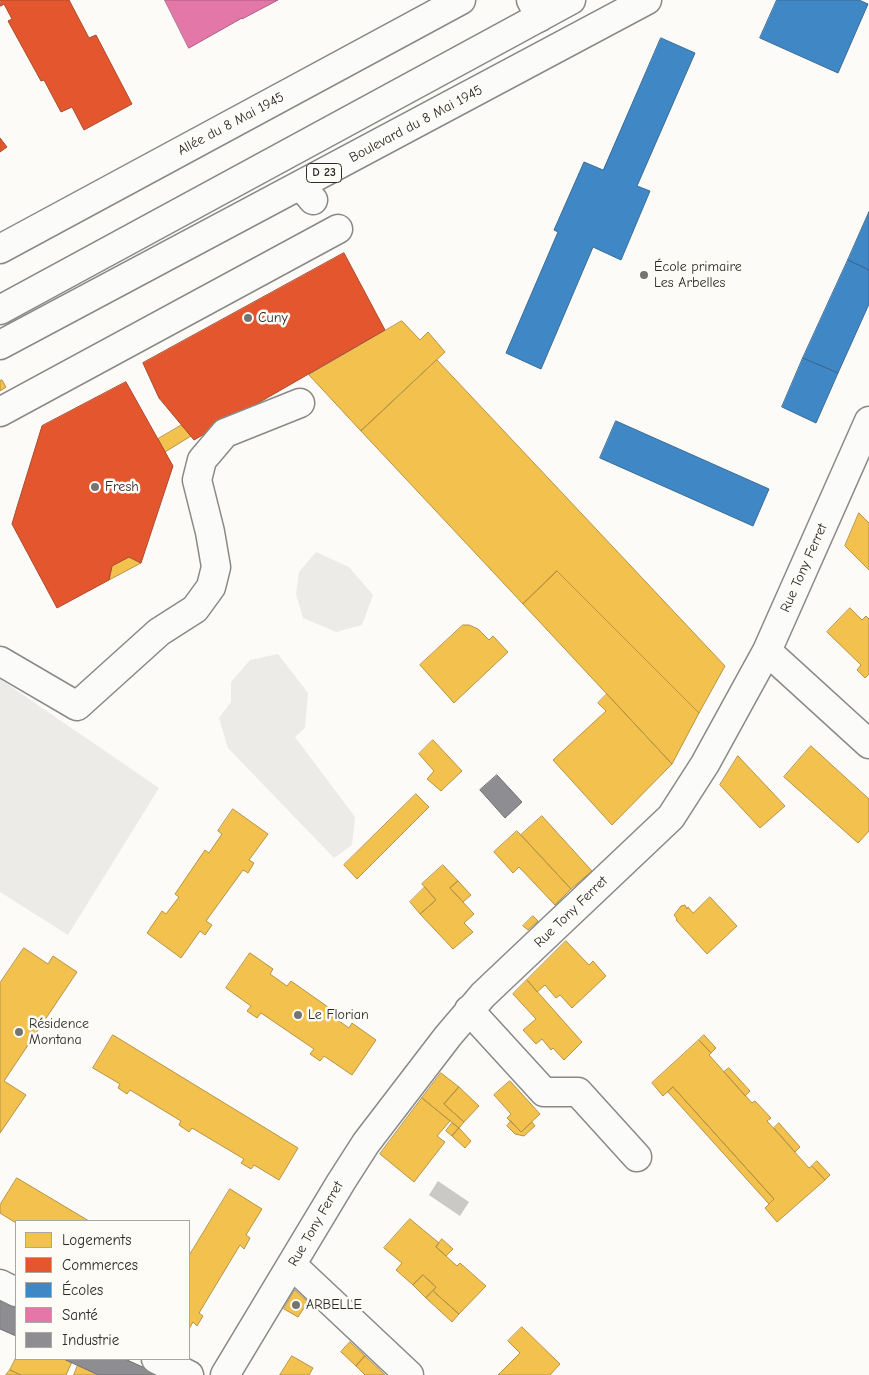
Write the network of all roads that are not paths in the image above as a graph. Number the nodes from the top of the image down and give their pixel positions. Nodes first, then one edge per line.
1 (461, 0) edge
2 (572, 0) edge
3 (647, 0) edge
4 (536, 8) edge
5 (338, 229) dead end
6 (0, 249) edge
7 (0, 310) edge
8 (0, 346) edge
9 (300, 403) dead end
10 (0, 412) edge
11 (869, 421) edge
12 (767, 650) junction
13 (0, 661) edge
14 (869, 744) edge
15 (469, 1010) junction
16 (637, 1156) dead end
17 (292, 1265) junction
18 (0, 1284) edge
19 (15, 1292) edge
20 (158, 1360) edge
21 (190, 1375) edge
22 (225, 1375) edge
23 (410, 1375) edge

1 - 6 street, Allée du 8 Mai 1945
2 - 4 street, D 23
3 - 8 street, Boulevard du 8 Mai 1945 / D 23
4 - 7 street, D 23
5 - 10 street
9 - 13 street
11 - 12 street, Rue Tony Ferret
12 - 14 street
12 - 15 street, Rue Tony Ferret
15 - 16 street
15 - 17 street, Rue Tony Ferret
17 - 22 street, Rue Tony Ferret
17 - 23 street
18 - 19 street
20 - 21 street

